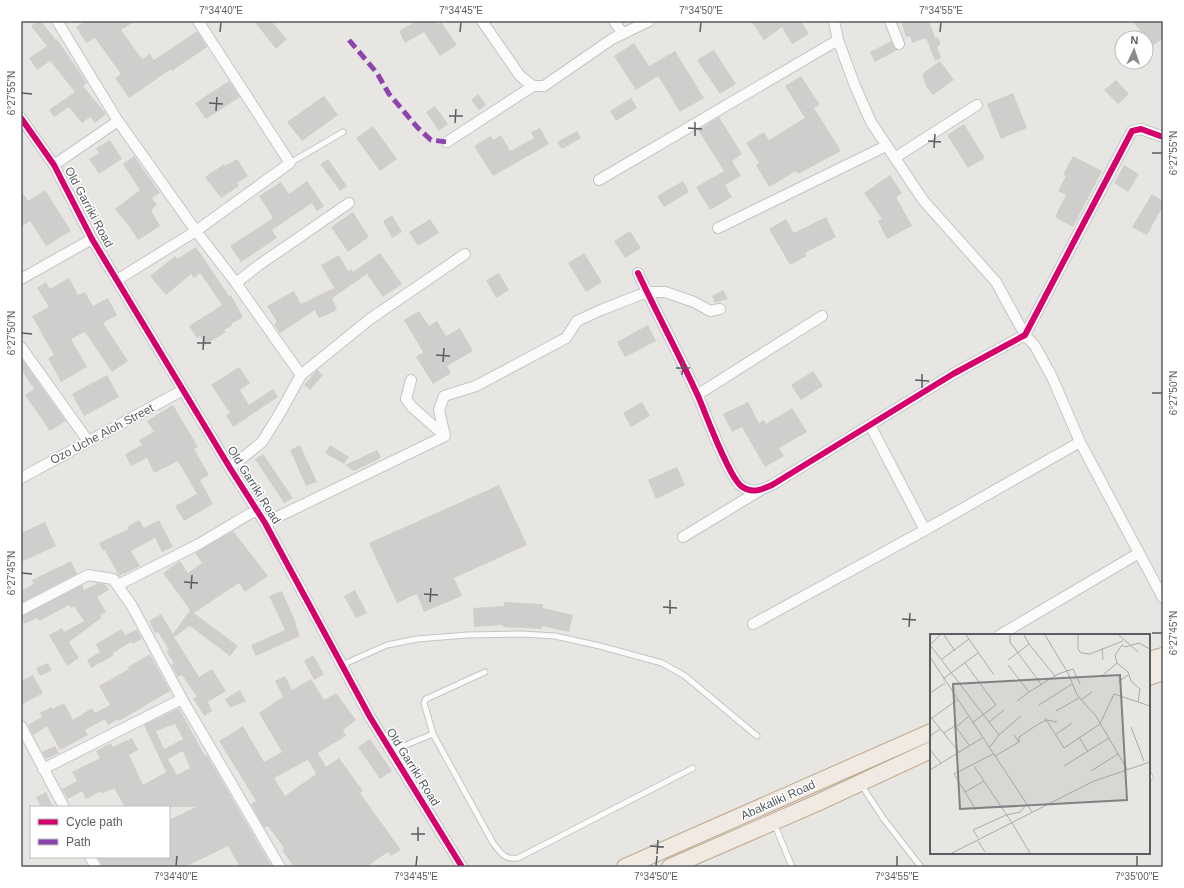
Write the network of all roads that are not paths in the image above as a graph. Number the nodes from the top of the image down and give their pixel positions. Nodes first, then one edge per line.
1 (56, 21) edge
2 (198, 21) edge
3 (482, 21) edge
4 (614, 21) edge
5 (649, 21) edge
6 (834, 21) edge
7 (890, 21) edge
8 (623, 34) junction
9 (838, 40) junction
10 (899, 44) dead end
11 (532, 86) junction
12 (977, 105) dead end
13 (21, 118) edge
14 (118, 121) junction
15 (343, 132) dead end
16 (1163, 137) edge
17 (447, 142) dead end
18 (886, 146) junction
19 (896, 157) junction
20 (290, 163) junction
21 (54, 165) junction
22 (599, 180) dead end
23 (349, 203) dead end
24 (718, 228) dead end
25 (196, 231) junction
26 (92, 239) junction
27 (466, 254) dead end
28 (638, 273) dead end
29 (21, 279) edge
30 (117, 280) junction
31 (236, 283) junction
32 (647, 292) junction
33 (720, 309) dead end
34 (822, 316) dead end
35 (1025, 336) junction
36 (21, 347) edge
37 (300, 374) junction
38 (411, 380) dead end
39 (183, 390) junction
40 (697, 395) junction
41 (870, 425) junction
42 (445, 436) junction
43 (88, 442) junction
44 (1080, 442) junction
45 (230, 468) junction
46 (21, 478) edge
47 (759, 491) junction
48 (256, 510) junction
49 (265, 523) junction
50 (926, 530) junction
51 (683, 537) dead end
52 (1139, 553) junction
53 (118, 585) junction
54 (1163, 598) edge
55 (21, 610) edge
56 (752, 624) dead end
57 (1002, 634) edge
58 (1163, 656) edge
59 (1150, 660) edge
60 (342, 665) junction
61 (485, 672) dead end
62 (1163, 672) edge
63 (1150, 676) edge
64 (182, 699) junction
65 (21, 726) edge
66 (930, 732) edge
67 (433, 734) junction
68 (756, 736) dead end
69 (930, 750) edge
70 (391, 751) junction
71 (693, 768) dead end
72 (43, 769) junction
73 (860, 784) junction
74 (63, 806) edge
75 (774, 822) junction
76 (91, 858) edge
77 (96, 867) edge
78 (280, 867) edge
79 (462, 867) edge
80 (625, 867) edge
81 (670, 867) edge
82 (792, 867) edge
83 (921, 867) edge

1 - 14 street
2 - 20 street
3 - 11 street
4 - 8 street
5 - 8 street
6 - 9 street
7 - 10 street
8 - 11 street
9 - 18 street
9 - 22 street
11 - 17 street
12 - 19 street
13 - 21 street, Old Garriki Road
14 - 21 street
14 - 25 street
15 - 20 lane
16 - 35 street
18 - 19 street
18 - 24 street
19 - 35 street
20 - 25 street
21 - 26 street, Old Garriki Road
23 - 31 street
25 - 30 street
25 - 31 street
26 - 29 street
26 - 30 street, Old Garriki Road
27 - 37 street
28 - 32 street
30 - 39 street, Old Garriki Road
31 - 37 street
32 - 33 street
32 - 40 street
32 - 42 street
34 - 40 street
35 - 41 street
35 - 44 street
36 - 43 street
37 - 45 street
38 - 42 street
39 - 43 street, Ozo Uche Aloh Street
39 - 45 street, Old Garriki Road
40 - 47 street
41 - 47 street
41 - 50 street
42 - 49 street
43 - 46 street, Ozo Uche Aloh Street
44 - 50 street
44 - 52 street
45 - 48 street, Old Garriki Road
47 - 51 street
48 - 49 street, Old Garriki Road
48 - 53 street
49 - 60 street, Old Garriki Road
50 - 56 street
52 - 54 street
52 - 57 street
53 - 55 street
53 - 64 street
58 - 59 highway
60 - 68 lane
60 - 70 street, Old Garriki Road
61 - 67 lane
62 - 63 highway
64 - 72 street
64 - 78 street
65 - 72 street
66 - 80 highway, Abakaliki Road
67 - 70 lane
67 - 71 lane
69 - 73 highway, Abakaliki Road
70 - 79 street, Old Garriki Road
72 - 74 street
73 - 75 highway, Abakaliki Road
73 - 83 lane
75 - 81 highway, Abakaliki Road
75 - 82 lane
76 - 77 street

